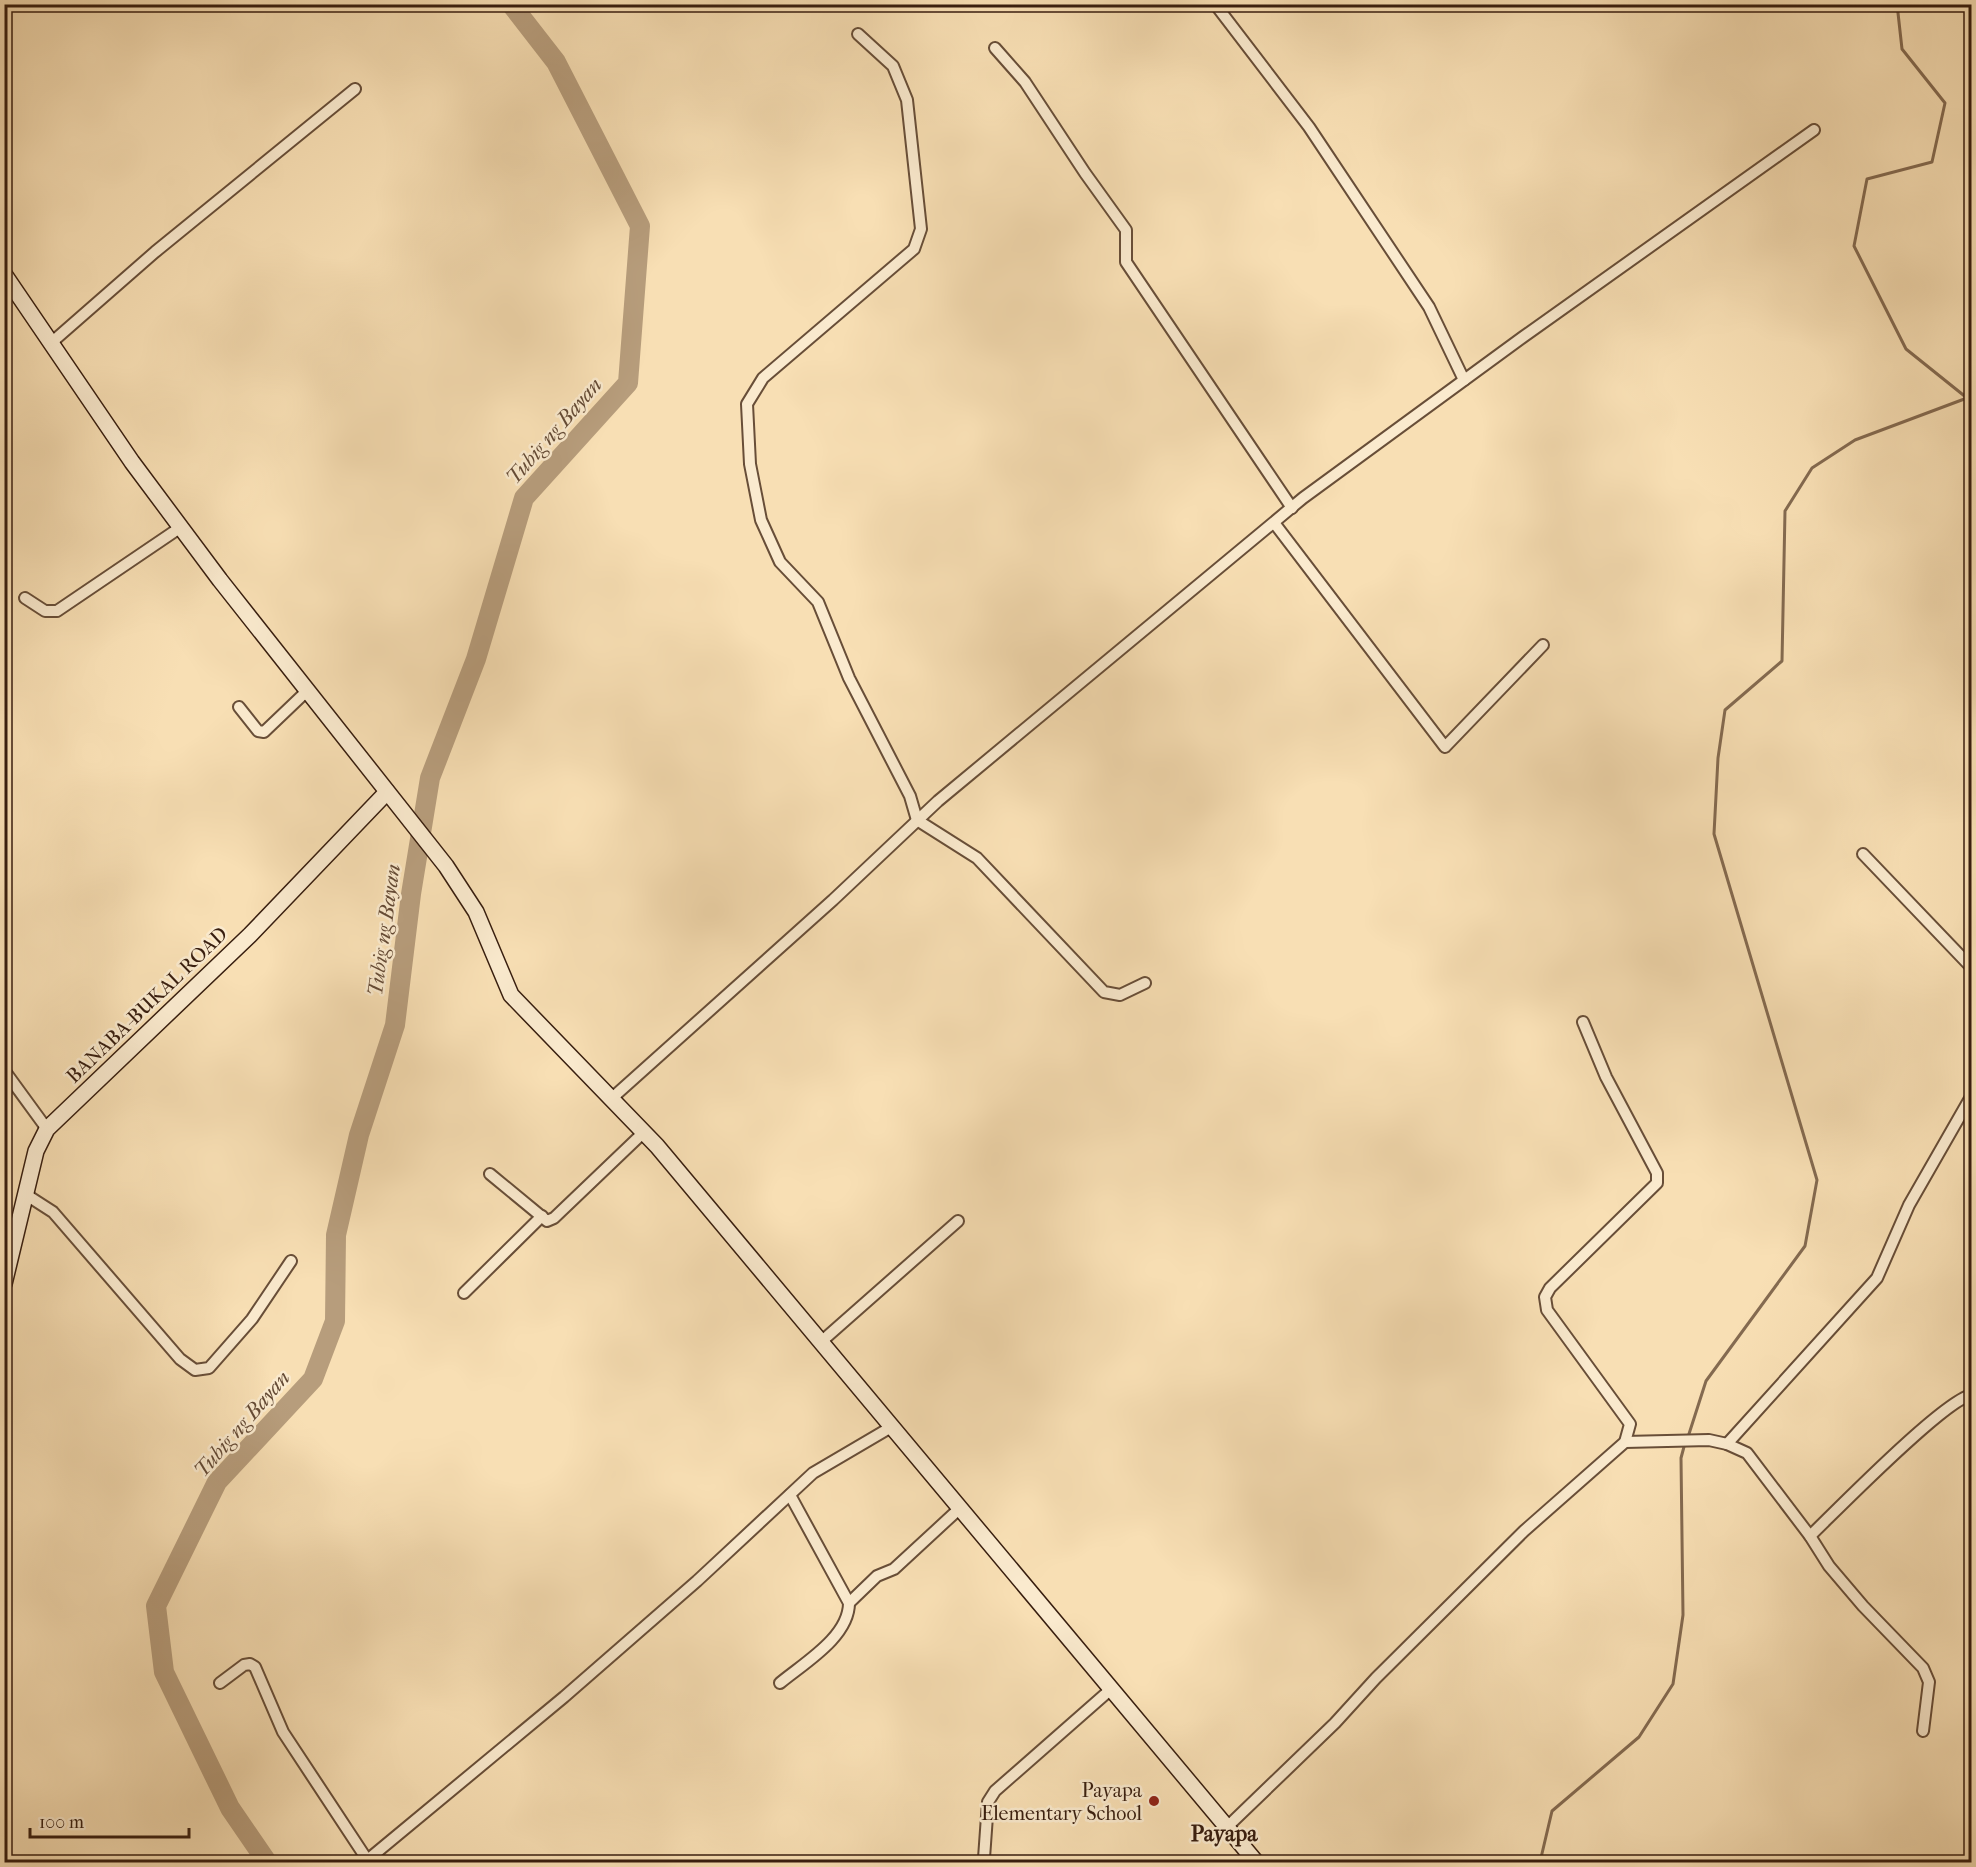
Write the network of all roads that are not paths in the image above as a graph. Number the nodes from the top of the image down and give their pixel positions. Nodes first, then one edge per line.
1 (1215, 4) edge
2 (858, 34) dead end
3 (995, 48) dead end
4 (355, 89) dead end
5 (1814, 130) dead end
6 (4, 274) edge
7 (51, 343) junction
8 (1464, 380) junction
9 (1292, 508) junction
10 (1275, 524) junction
11 (181, 527) junction
12 (26, 598) dead end
13 (1543, 645) dead end
14 (308, 690) junction
15 (239, 707) dead end
16 (387, 792) junction
17 (917, 820) junction
18 (1863, 854) dead end
19 (1971, 968) edge
20 (1145, 983) dead end
21 (1583, 1023) dead end
22 (4, 1070) edge
23 (1971, 1095) edge
24 (611, 1099) junction
25 (47, 1129) junction
26 (644, 1132) junction
27 (490, 1174) dead end
28 (25, 1194) junction
29 (542, 1216) junction
30 (958, 1221) dead end
31 (291, 1261) dead end
32 (4, 1284) edge
33 (464, 1293) dead end
34 (822, 1341) junction
35 (1971, 1395) edge
36 (893, 1426) junction
37 (1624, 1442) junction
38 (1727, 1444) junction
39 (790, 1495) junction
40 (959, 1509) junction
41 (1810, 1536) junction
42 (849, 1603) junction
43 (220, 1683) dead end
44 (780, 1683) dead end
45 (1110, 1690) junction
46 (1923, 1731) dead end
47 (1225, 1828) junction
48 (367, 1862) edge
49 (1256, 1862) edge
50 (981, 1863) edge

1 - 8 street
2 - 17 street
3 - 9 street
4 - 7 street
5 - 8 street
6 - 7 main road
7 - 11 main road
8 - 9 street
9 - 10 street
10 - 13 street
10 - 17 street
11 - 12 street
11 - 14 main road
14 - 15 street
14 - 16 main road
16 - 24 main road
16 - 25 main road, BANABA-BUKAL ROAD
17 - 20 street
17 - 24 street
18 - 19 street
21 - 37 street
22 - 25 street
23 - 38 street
24 - 26 main road
25 - 28 main road, BANABA-BUKAL ROAD
26 - 29 street
26 - 34 main road
27 - 29 street
28 - 31 street
28 - 32 main road, BANABA-BUKAL ROAD
29 - 33 street
30 - 34 street
34 - 36 main road
35 - 41 street
36 - 39 street
36 - 40 main road
37 - 38 street
37 - 47 street
38 - 41 street
39 - 42 street
39 - 48 street
40 - 42 street
40 - 45 main road
41 - 46 street
42 - 44 street
43 - 48 street
45 - 47 main road
45 - 50 street
47 - 49 main road

